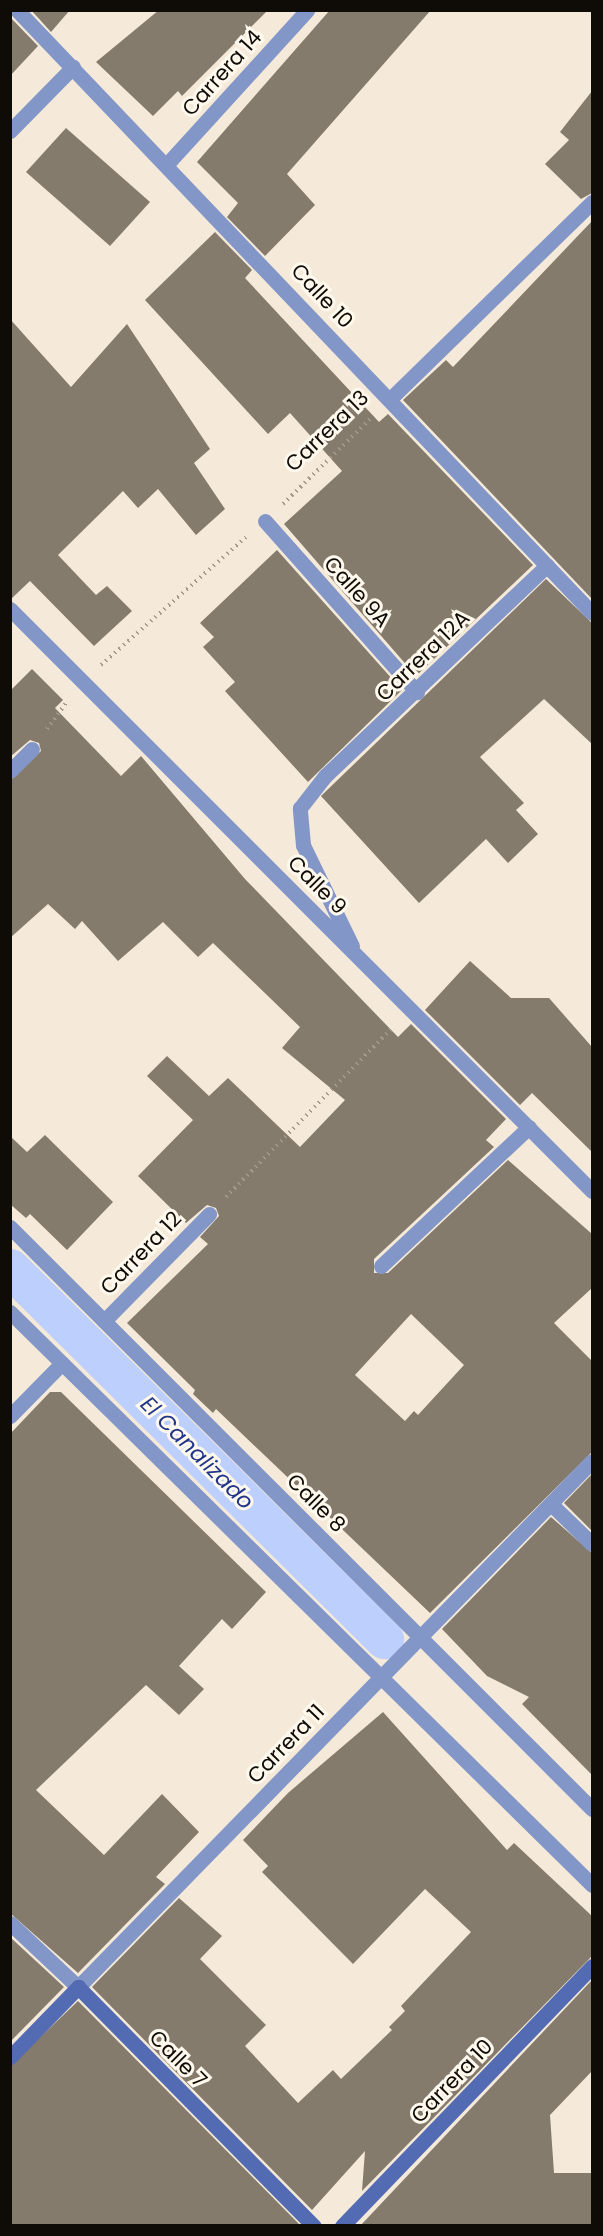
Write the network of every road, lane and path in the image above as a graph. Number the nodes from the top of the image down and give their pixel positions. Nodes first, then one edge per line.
1 (17, 10) edge
2 (307, 10) edge
3 (73, 67) junction
4 (10, 131) edge
5 (168, 163) junction
6 (592, 202) edge
7 (390, 399) junction
8 (265, 521) junction
9 (547, 565) junction
10 (10, 609) edge
11 (592, 613) edge
12 (82, 682) junction
13 (417, 692) junction
14 (32, 749) dead end
15 (10, 771) edge
16 (354, 951) junction
17 (411, 1009) junction
18 (529, 1127) junction
19 (592, 1191) edge
20 (209, 1214) joint
21 (10, 1227) edge
22 (381, 1266) dead end
23 (10, 1312) edge
24 (104, 1321) junction
25 (62, 1363) junction
26 (10, 1416) edge
27 (592, 1461) edge
28 (551, 1504) junction
29 (592, 1544) edge
30 (420, 1637) junction
31 (381, 1677) junction
32 (592, 1809) edge
33 (592, 1885) edge
34 (10, 1923) edge
35 (592, 1966) edge
36 (78, 1987) junction
37 (10, 2057) edge
38 (314, 2226) edge
39 (342, 2226) edge

1 - 3 street, Calle 10
2 - 5 street, Carrera 14
3 - 4 street
3 - 5 street, Calle 10
5 - 7 street, Calle 10
6 - 7 street, Carrera 13
7 - 8 path, Carrera 13
7 - 9 street, Calle 10
8 - 12 path, Carrera 13
8 - 13 street, Calle 9A
9 - 11 street, Calle 10
9 - 13 street, Carrera 12A
10 - 12 street, Calle 9
12 - 16 street, Calle 9
13 - 16 street, Carrera 12A
14 - 15 street
16 - 17 street, Calle 9
17 - 18 street, Calle 9
17 - 20 path
18 - 19 street, Calle 9
18 - 22 street
20 - 24 street, Carrera 12
21 - 24 street, Calle 8
23 - 25 street
24 - 30 street, Calle 8
25 - 26 street
25 - 31 street
27 - 28 street, Carrera 11
28 - 29 street
28 - 30 street, Carrera 11
30 - 31 street, Carrera 11
30 - 32 street, Calle 8
31 - 33 street
31 - 36 street, Carrera 11
34 - 36 street, Calle 7
35 - 39 main road, Carrera 10
36 - 37 main road, Carrera 11
36 - 38 main road, Calle 7

